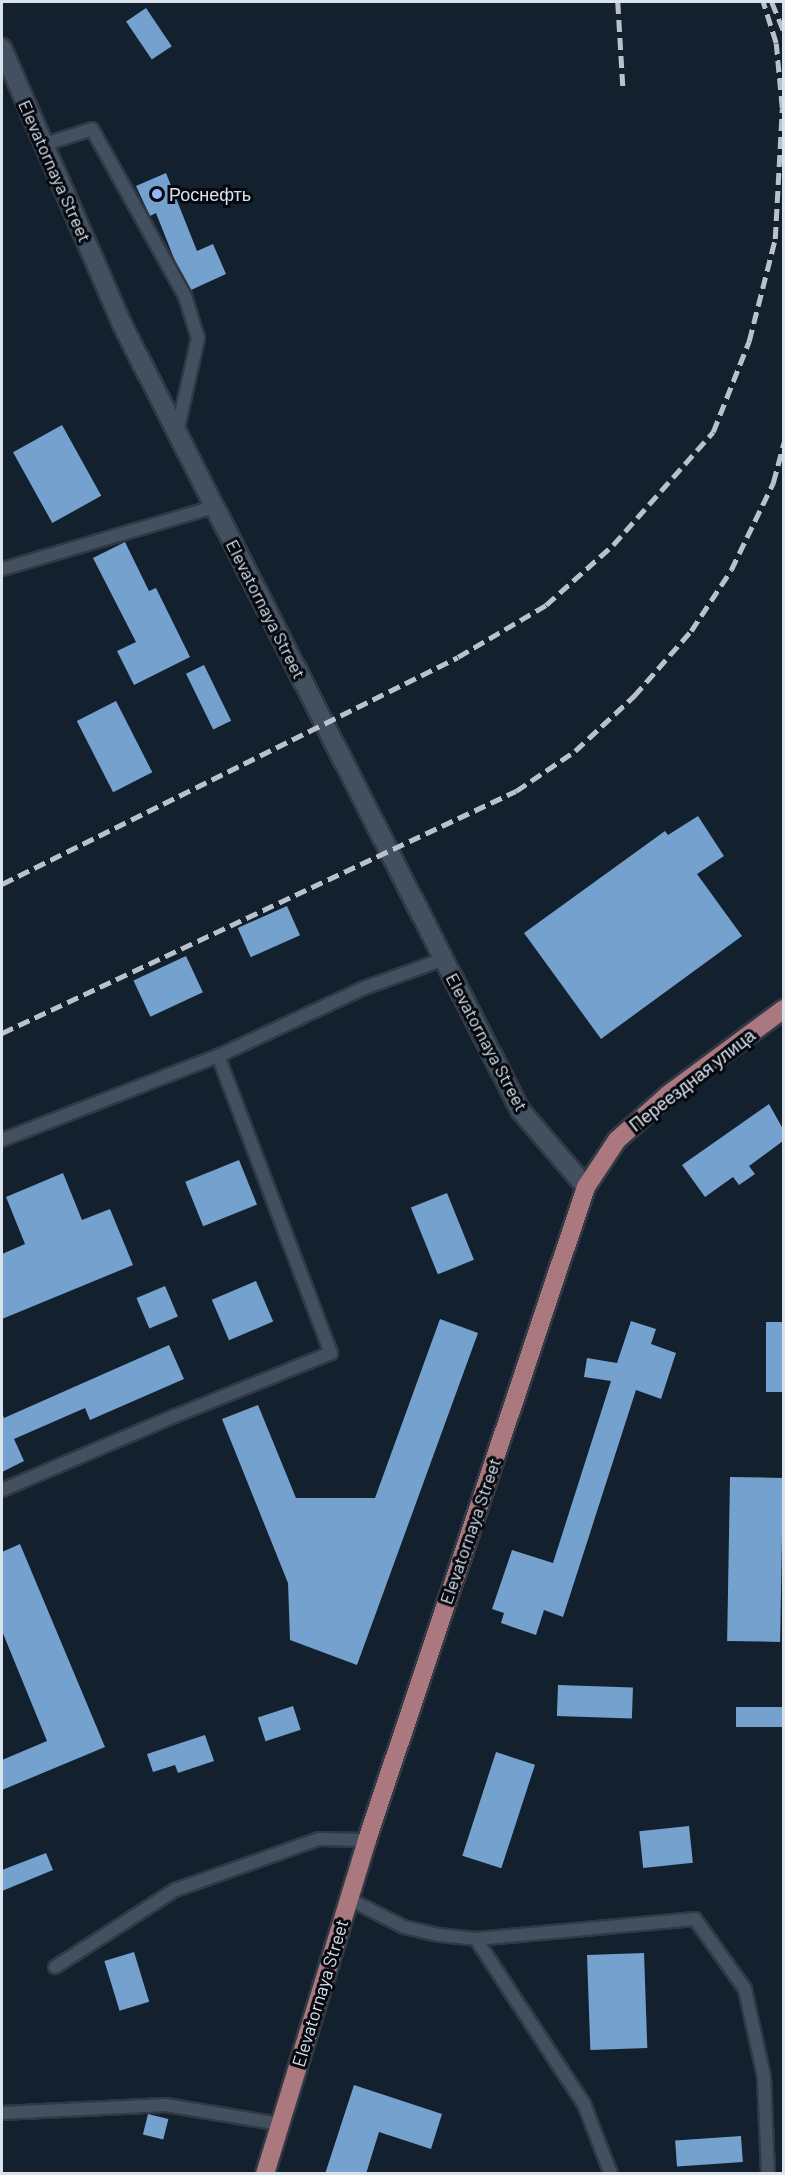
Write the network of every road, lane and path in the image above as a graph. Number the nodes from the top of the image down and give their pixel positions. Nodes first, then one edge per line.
1 (2, 48) edge
2 (42, 145) junction
3 (177, 434) junction
4 (214, 507) junction
5 (2, 569) edge
6 (444, 959) junction
7 (783, 1009) edge
8 (218, 1056) junction
9 (2, 1140) edge
10 (586, 1186) junction
11 (2, 1491) edge
12 (367, 1840) junction
13 (349, 1899) junction
14 (476, 1939) junction
15 (55, 1967) dead end
16 (2, 2113) edge
17 (280, 2124) junction
18 (265, 2174) edge
19 (611, 2174) edge
20 (768, 2174) edge

1 - 2 street, Elevatornaya Street
2 - 3 street, Elevatornaya Street
2 - 3 lane
3 - 4 street, Elevatornaya Street
4 - 5 lane
4 - 6 street, Elevatornaya Street
6 - 8 lane
6 - 10 street, Elevatornaya Street
7 - 10 main road, Переездная улица
8 - 9 lane
8 - 11 lane
10 - 12 main road, Elevatornaya Street
12 - 13 main road, Elevatornaya Street
12 - 15 lane
13 - 14 lane
13 - 17 main road, Elevatornaya Street
14 - 19 lane
14 - 20 lane
16 - 17 lane
17 - 18 main road, Elevatornaya Street

